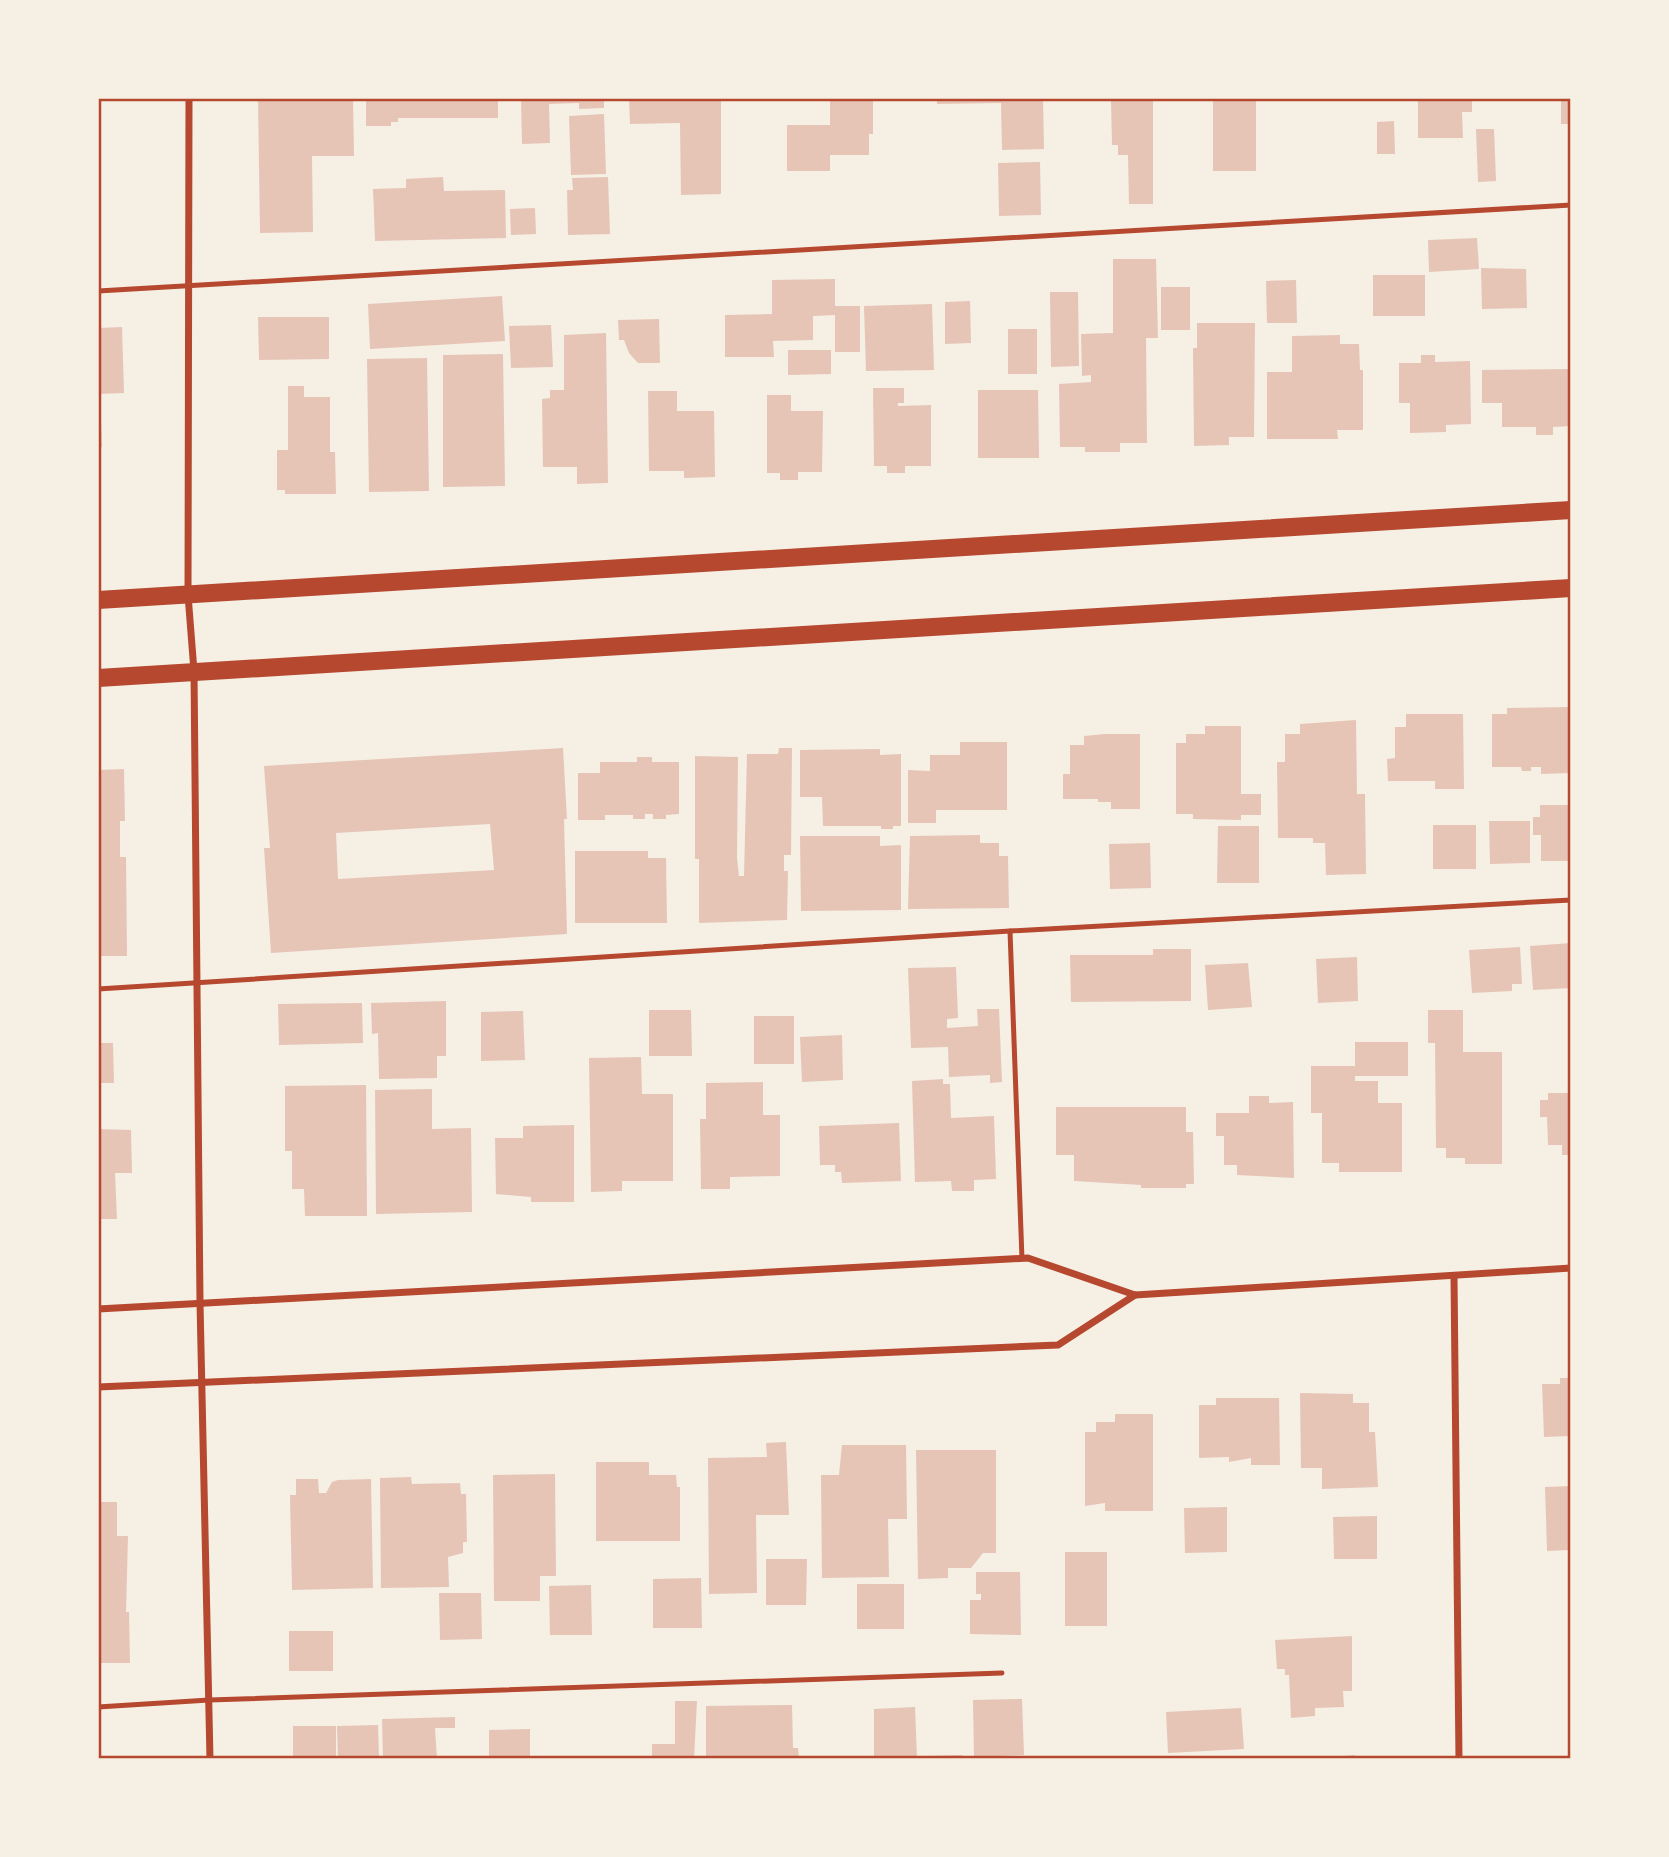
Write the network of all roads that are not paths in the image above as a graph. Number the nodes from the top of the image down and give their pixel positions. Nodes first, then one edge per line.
1 (189, 98) edge
2 (1571, 205) edge
3 (189, 285) junction
4 (98, 291) edge
5 (1571, 510) edge
6 (1571, 588) edge
7 (188, 594) junction
8 (98, 600) edge
9 (194, 671) junction
10 (98, 678) edge
11 (1571, 900) edge
12 (1010, 931) junction
13 (198, 984) junction
14 (98, 989) edge
15 (1022, 1259) junction
16 (1571, 1268) edge
17 (1454, 1276) junction
18 (1135, 1295) junction
19 (200, 1303) junction
20 (98, 1309) edge
21 (201, 1380) junction
22 (98, 1387) edge
23 (1002, 1673) dead end
24 (209, 1700) junction
25 (98, 1707) edge
26 (210, 1759) edge
27 (1459, 1759) edge

1 - 3 street
2 - 3 lane
3 - 4 lane
3 - 7 street
5 - 7 main road
6 - 9 main road
7 - 8 main road
7 - 9 street
9 - 10 main road
9 - 13 street
11 - 12 lane
12 - 13 lane
12 - 15 lane
13 - 14 lane
13 - 19 street
15 - 18 street
15 - 19 street
16 - 17 street
17 - 18 street
17 - 27 street
18 - 21 street
19 - 20 street
19 - 21 street
21 - 22 street
21 - 24 street
23 - 24 lane
24 - 25 lane
24 - 26 street

